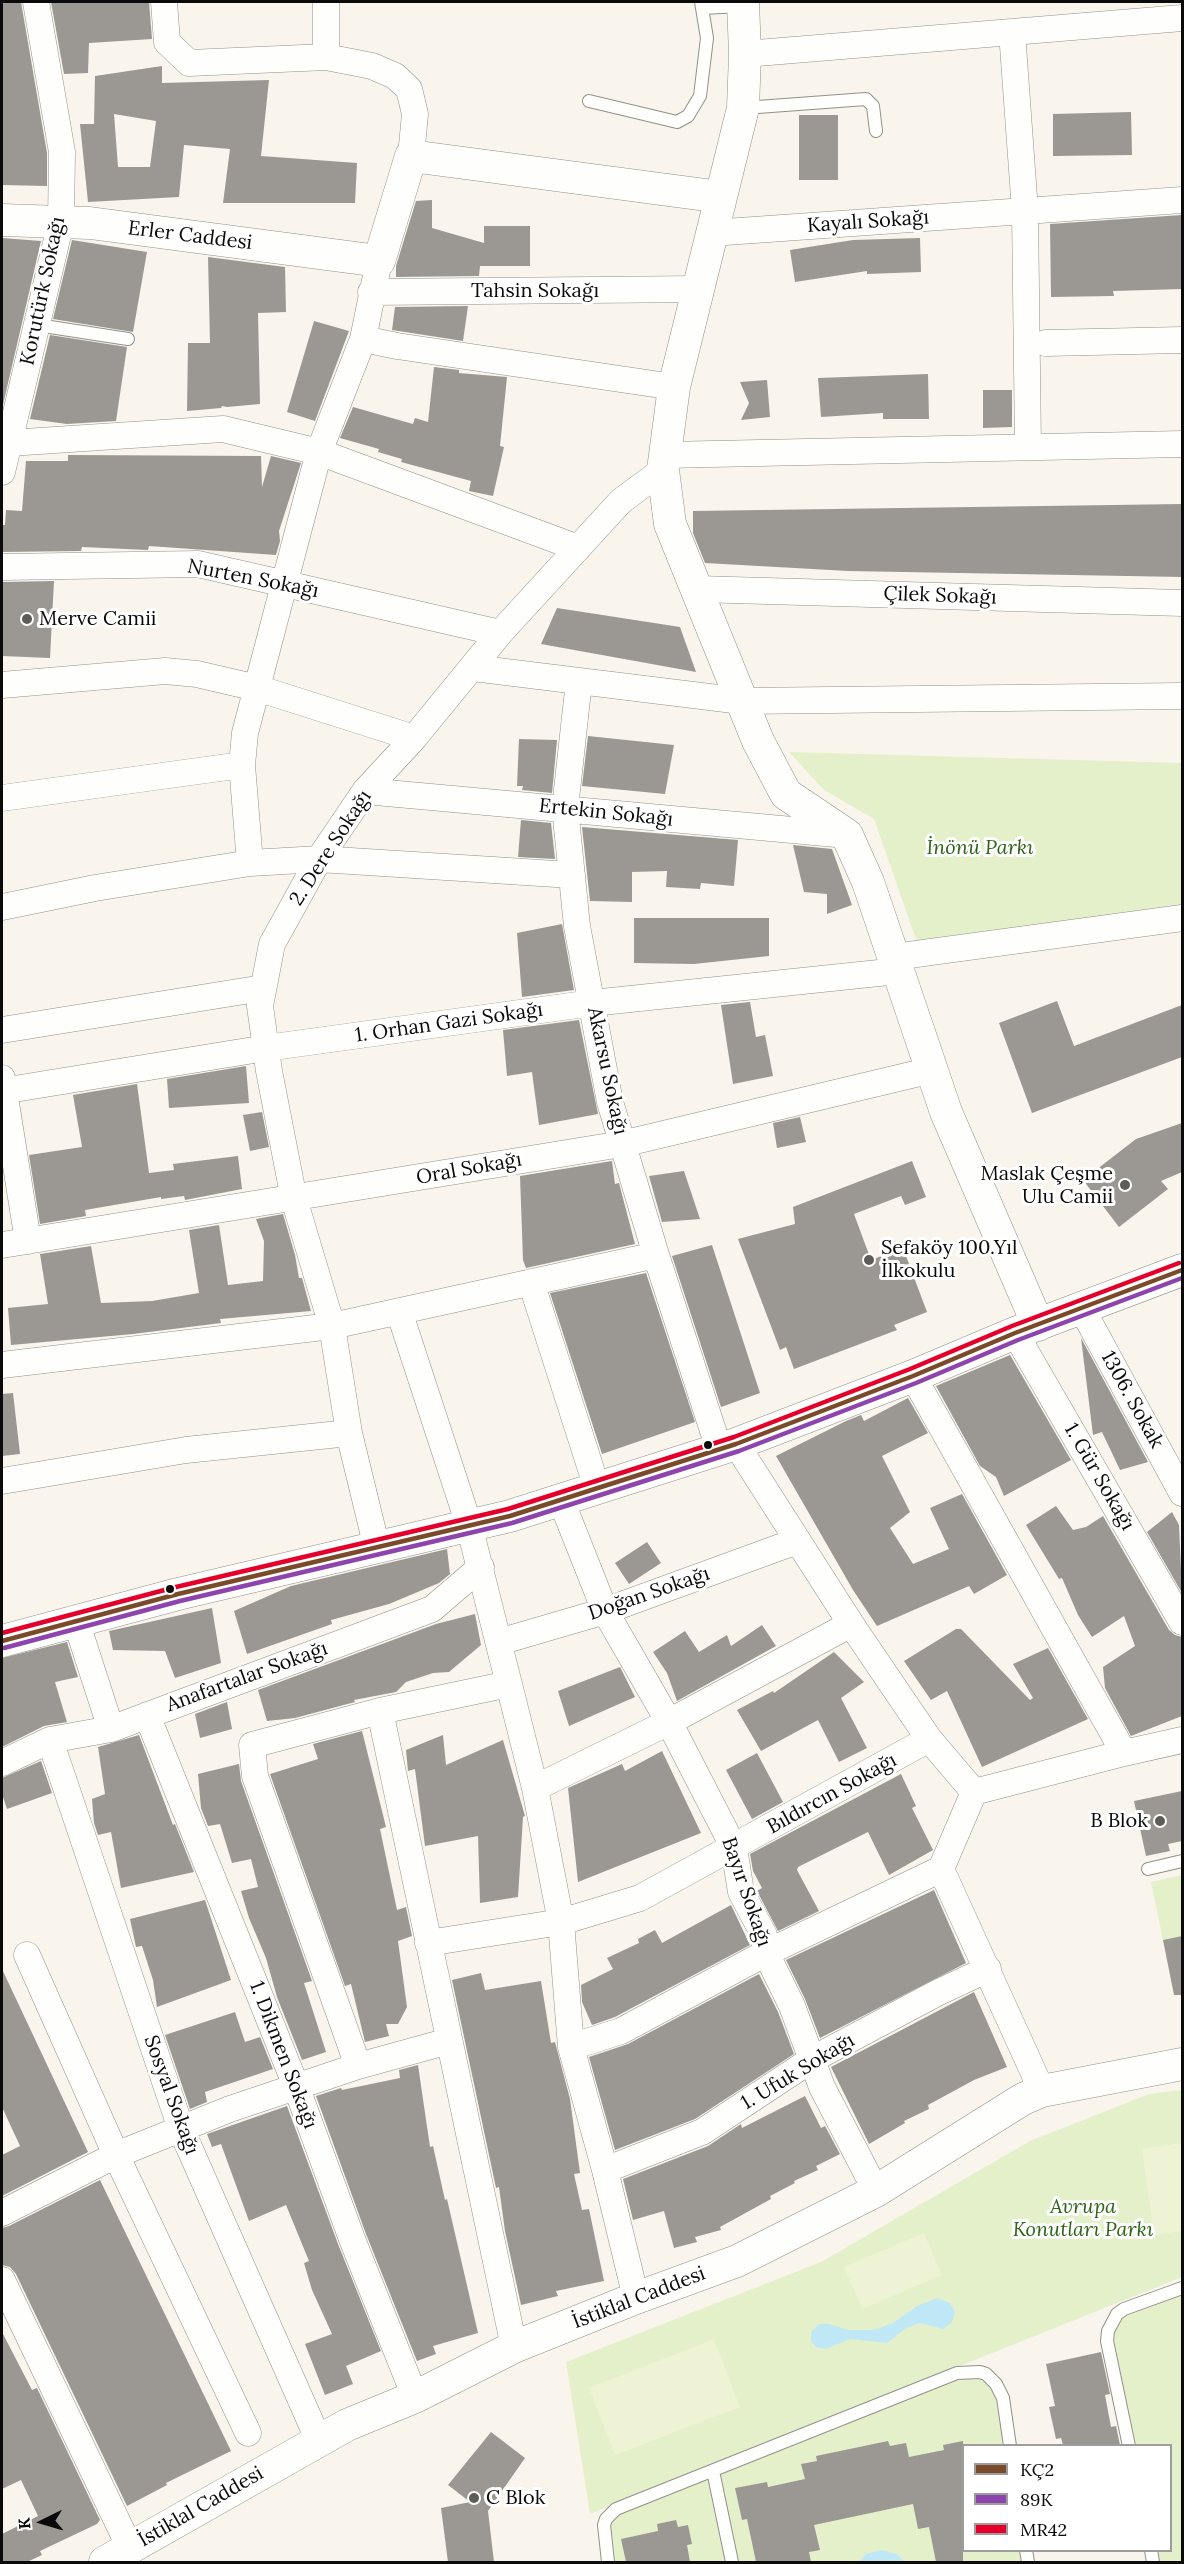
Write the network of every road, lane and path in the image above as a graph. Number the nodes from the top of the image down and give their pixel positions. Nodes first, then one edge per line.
1 (36, 2) edge
2 (164, 2) edge
3 (326, 2) edge
4 (743, 4) edge
5 (701, 5) edge
6 (1182, 18) edge
7 (1012, 32) junction
8 (745, 54) junction
9 (327, 57) junction
10 (589, 101) dead end
11 (743, 108) junction
12 (876, 131) dead end
13 (411, 156) junction
14 (721, 197) junction
15 (1182, 200) edge
16 (1025, 211) junction
17 (2, 220) edge
18 (61, 222) junction
19 (711, 233) junction
20 (379, 261) junction
21 (699, 289) junction
22 (371, 292) junction
23 (37, 325) junction
24 (128, 339) dead end
25 (363, 339) junction
26 (1182, 340) edge
27 (1046, 343) dead end
28 (674, 387) junction
29 (9, 443) junction
30 (1182, 444) edge
31 (1028, 447) junction
32 (320, 452) junction
33 (664, 462) junction
34 (2, 472) edge
35 (578, 548) junction
36 (2, 567) edge
37 (285, 583) junction
38 (697, 589) junction
39 (1182, 603) edge
40 (500, 633) junction
41 (472, 668) junction
42 (579, 681) junction
43 (2, 685) edge
44 (257, 688) junction
45 (1182, 696) edge
46 (742, 701) junction
47 (414, 738) junction
48 (242, 765) junction
49 (365, 791) junction
50 (2, 798) edge
51 (565, 808) junction
52 (847, 835) junction
53 (319, 859) junction
54 (250, 862) junction
55 (572, 875) junction
56 (2, 907) edge
57 (1182, 918) edge
58 (896, 964) junction
59 (264, 988) junction
60 (592, 1003) junction
61 (2, 1030) edge
62 (266, 1048) junction
63 (932, 1070) junction
64 (2, 1087) edge
65 (622, 1144) junction
66 (294, 1199) junction
67 (28, 1241) junction
68 (2, 1245) edge
69 (656, 1255) junction
70 (1182, 1270) edge
71 (531, 1282) junction
72 (1081, 1308) junction
73 (399, 1311) junction
74 (332, 1326) junction
75 (1027, 1329) junction
76 (2, 1365) edge
77 (913, 1376) junction
78 (348, 1432) junction
79 (728, 1446) junction
80 (2, 1481) edge
81 (597, 1488) junction
82 (1182, 1494) edge
83 (561, 1500) junction
84 (470, 1525) junction
85 (797, 1541) junction
86 (377, 1548) junction
87 (481, 1567) junction
88 (605, 1611) junction
89 (76, 1621) junction
90 (1182, 1622) edge
91 (851, 1624) junction
92 (2, 1641) edge
93 (499, 1642) junction
94 (509, 1684) junction
95 (380, 1711) junction
96 (147, 1715) junction
97 (669, 1722) junction
98 (111, 1729) junction
99 (929, 1739) junction
100 (50, 1740) junction
101 (1182, 1740) edge
102 (1124, 1753) junction
103 (2, 1763) edge
104 (535, 1788) junction
105 (974, 1792) junction
106 (734, 1848) junction
107 (1182, 1861) edge
108 (941, 1869) junction
109 (1148, 1869) dead end
110 (561, 1922) junction
111 (428, 1943) junction
112 (766, 1953) junction
113 (27, 1955) dead end
114 (988, 1969) junction
115 (448, 2041) junction
116 (571, 2047) junction
117 (811, 2060) junction
118 (1182, 2064) edge
119 (358, 2066) junction
120 (296, 2086) junction
121 (1042, 2091) junction
122 (181, 2129) junction
123 (116, 2155) junction
124 (605, 2170) junction
125 (876, 2190) junction
126 (2, 2213) edge
127 (2, 2280) edge
128 (1182, 2288) edge
129 (636, 2298) junction
130 (514, 2347) junction
131 (415, 2397) junction
132 (248, 2433) dead end
133 (319, 2440) junction
134 (1010, 2444) edge
135 (1129, 2444) edge
136 (713, 2470) junction
137 (117, 2555) edge
138 (608, 2562) edge
139 (732, 2562) edge

1 - 18 street, Korutürk Sokağı
2 - 9 street
3 - 9 street
4 - 5 lane
4 - 8 street
5 - 10 lane
6 - 7 street
7 - 8 street
7 - 16 street
8 - 11 street
9 - 13 street
11 - 12 lane
11 - 14 street
13 - 14 street
13 - 20 street
14 - 19 street
15 - 16 street, Kayalı Sokağı
16 - 19 street, Kayalı Sokağı
16 - 31 street
17 - 18 street, Erler Caddesi
18 - 20 street, Erler Caddesi
18 - 23 street, Korutürk Sokağı
19 - 21 street
20 - 22 street
21 - 22 street, Tahsin Sokağı
21 - 28 street
22 - 25 street
23 - 24 lane
23 - 29 street, Korutürk Sokağı
25 - 28 street
25 - 32 street
26 - 27 street
28 - 33 street
29 - 32 street
29 - 34 street, Korutürk Sokağı
30 - 31 street
31 - 33 street
32 - 35 street
32 - 37 street
33 - 35 street, 2. Dere Sokağı
33 - 38 street
35 - 40 street, 2. Dere Sokağı
36 - 37 street, Nurten Sokağı
37 - 40 street, Nurten Sokağı
37 - 44 street
38 - 39 street, Çilek Sokağı
38 - 46 street
40 - 41 street, 2. Dere Sokağı
41 - 42 street
41 - 47 street, 2. Dere Sokağı
42 - 46 street
42 - 51 street, Akarsu Sokağı
43 - 44 street
44 - 47 street
44 - 48 street
45 - 46 street
46 - 52 street
47 - 49 street, 2. Dere Sokağı
48 - 50 street
48 - 54 street
49 - 51 street, Ertekin Sokağı
49 - 53 street, 2. Dere Sokağı
51 - 52 street, Ertekin Sokağı
51 - 55 street, Akarsu Sokağı
52 - 58 street
53 - 54 street
53 - 55 street
53 - 59 street, 2. Dere Sokağı
54 - 56 street
55 - 60 street, Akarsu Sokağı
57 - 58 street, 1. Orhan Gazi Sokağı
58 - 60 street, 1. Orhan Gazi Sokağı
58 - 63 street
59 - 61 street
59 - 62 street, 2. Dere Sokağı
60 - 62 street, 1. Orhan Gazi Sokağı
60 - 65 street, Akarsu Sokağı
62 - 64 street, 1. Orhan Gazi Sokağı
62 - 66 street, 2. Dere Sokağı
63 - 65 street, Oral Sokağı
63 - 75 street
64 - 67 street
65 - 66 street, Oral Sokağı
65 - 69 street, Akarsu Sokağı
66 - 67 street, Oral Sokağı
66 - 74 street, 2. Dere Sokağı
67 - 68 street, Oral Sokağı
69 - 71 street
69 - 79 street, Akarsu Sokağı
70 - 72 street
71 - 73 street
71 - 81 street
72 - 75 street
72 - 82 street, 1306. Sokak
73 - 74 street
73 - 84 street
74 - 76 street
74 - 78 street, 2. Dere Sokağı
75 - 77 street
75 - 90 street, 1. Gür Sokağı
77 - 79 street
77 - 102 street
78 - 80 street
78 - 86 street, 2. Dere Sokağı
79 - 81 street
79 - 85 street, Akarsu Sokağı
81 - 83 street
83 - 84 street
83 - 88 street, Bayır Sokağı
84 - 86 street
84 - 87 street
85 - 88 street, Doğan Sokağı
85 - 91 street, Akarsu Sokağı
86 - 89 street
87 - 93 street
87 - 96 street, Anafartalar Sokağı
88 - 93 street, Doğan Sokağı
88 - 97 street, Bayır Sokağı
89 - 92 street
89 - 98 street
91 - 97 street
91 - 99 street, Akarsu Sokağı
93 - 94 street
94 - 95 street
94 - 104 street
95 - 111 street
95 - 119 street
96 - 98 street, Anafartalar Sokağı
96 - 120 street, 1. Dikmen Sokağı
97 - 104 street
97 - 106 street, Bayır Sokağı
98 - 100 street, Anafartalar Sokağı
99 - 105 street, Akarsu Sokağı
99 - 106 street, Bıldırcın Sokağı
100 - 103 street, Anafartalar Sokağı
100 - 122 street, Sosyal Sokağı
101 - 102 street
102 - 105 street
104 - 110 street
105 - 108 street
106 - 110 street, Bıldırcın Sokağı
106 - 112 street, Bayır Sokağı
107 - 109 lane
108 - 112 street
108 - 114 street
110 - 111 street, Bıldırcın Sokağı
110 - 116 street
111 - 115 street
112 - 116 street
112 - 117 street, Bayır Sokağı
113 - 123 street
114 - 117 street, 1. Ufuk Sokağı
114 - 121 street
115 - 119 street
115 - 130 street
116 - 124 street
117 - 124 street, 1. Ufuk Sokağı
117 - 125 street, Bayır Sokağı
118 - 121 street, İstiklal Caddesi
119 - 120 street
120 - 122 street
120 - 131 street, 1. Dikmen Sokağı
121 - 125 street, İstiklal Caddesi
122 - 123 street
122 - 133 street, Sosyal Sokağı
123 - 126 street
123 - 132 street
124 - 129 street
125 - 129 street, İstiklal Caddesi
127 - 137 street
128 - 135 lane
129 - 130 street, İstiklal Caddesi
130 - 131 street, İstiklal Caddesi
131 - 133 street, İstiklal Caddesi
133 - 137 street, İstiklal Caddesi
134 - 136 lane
136 - 138 lane
136 - 139 lane

